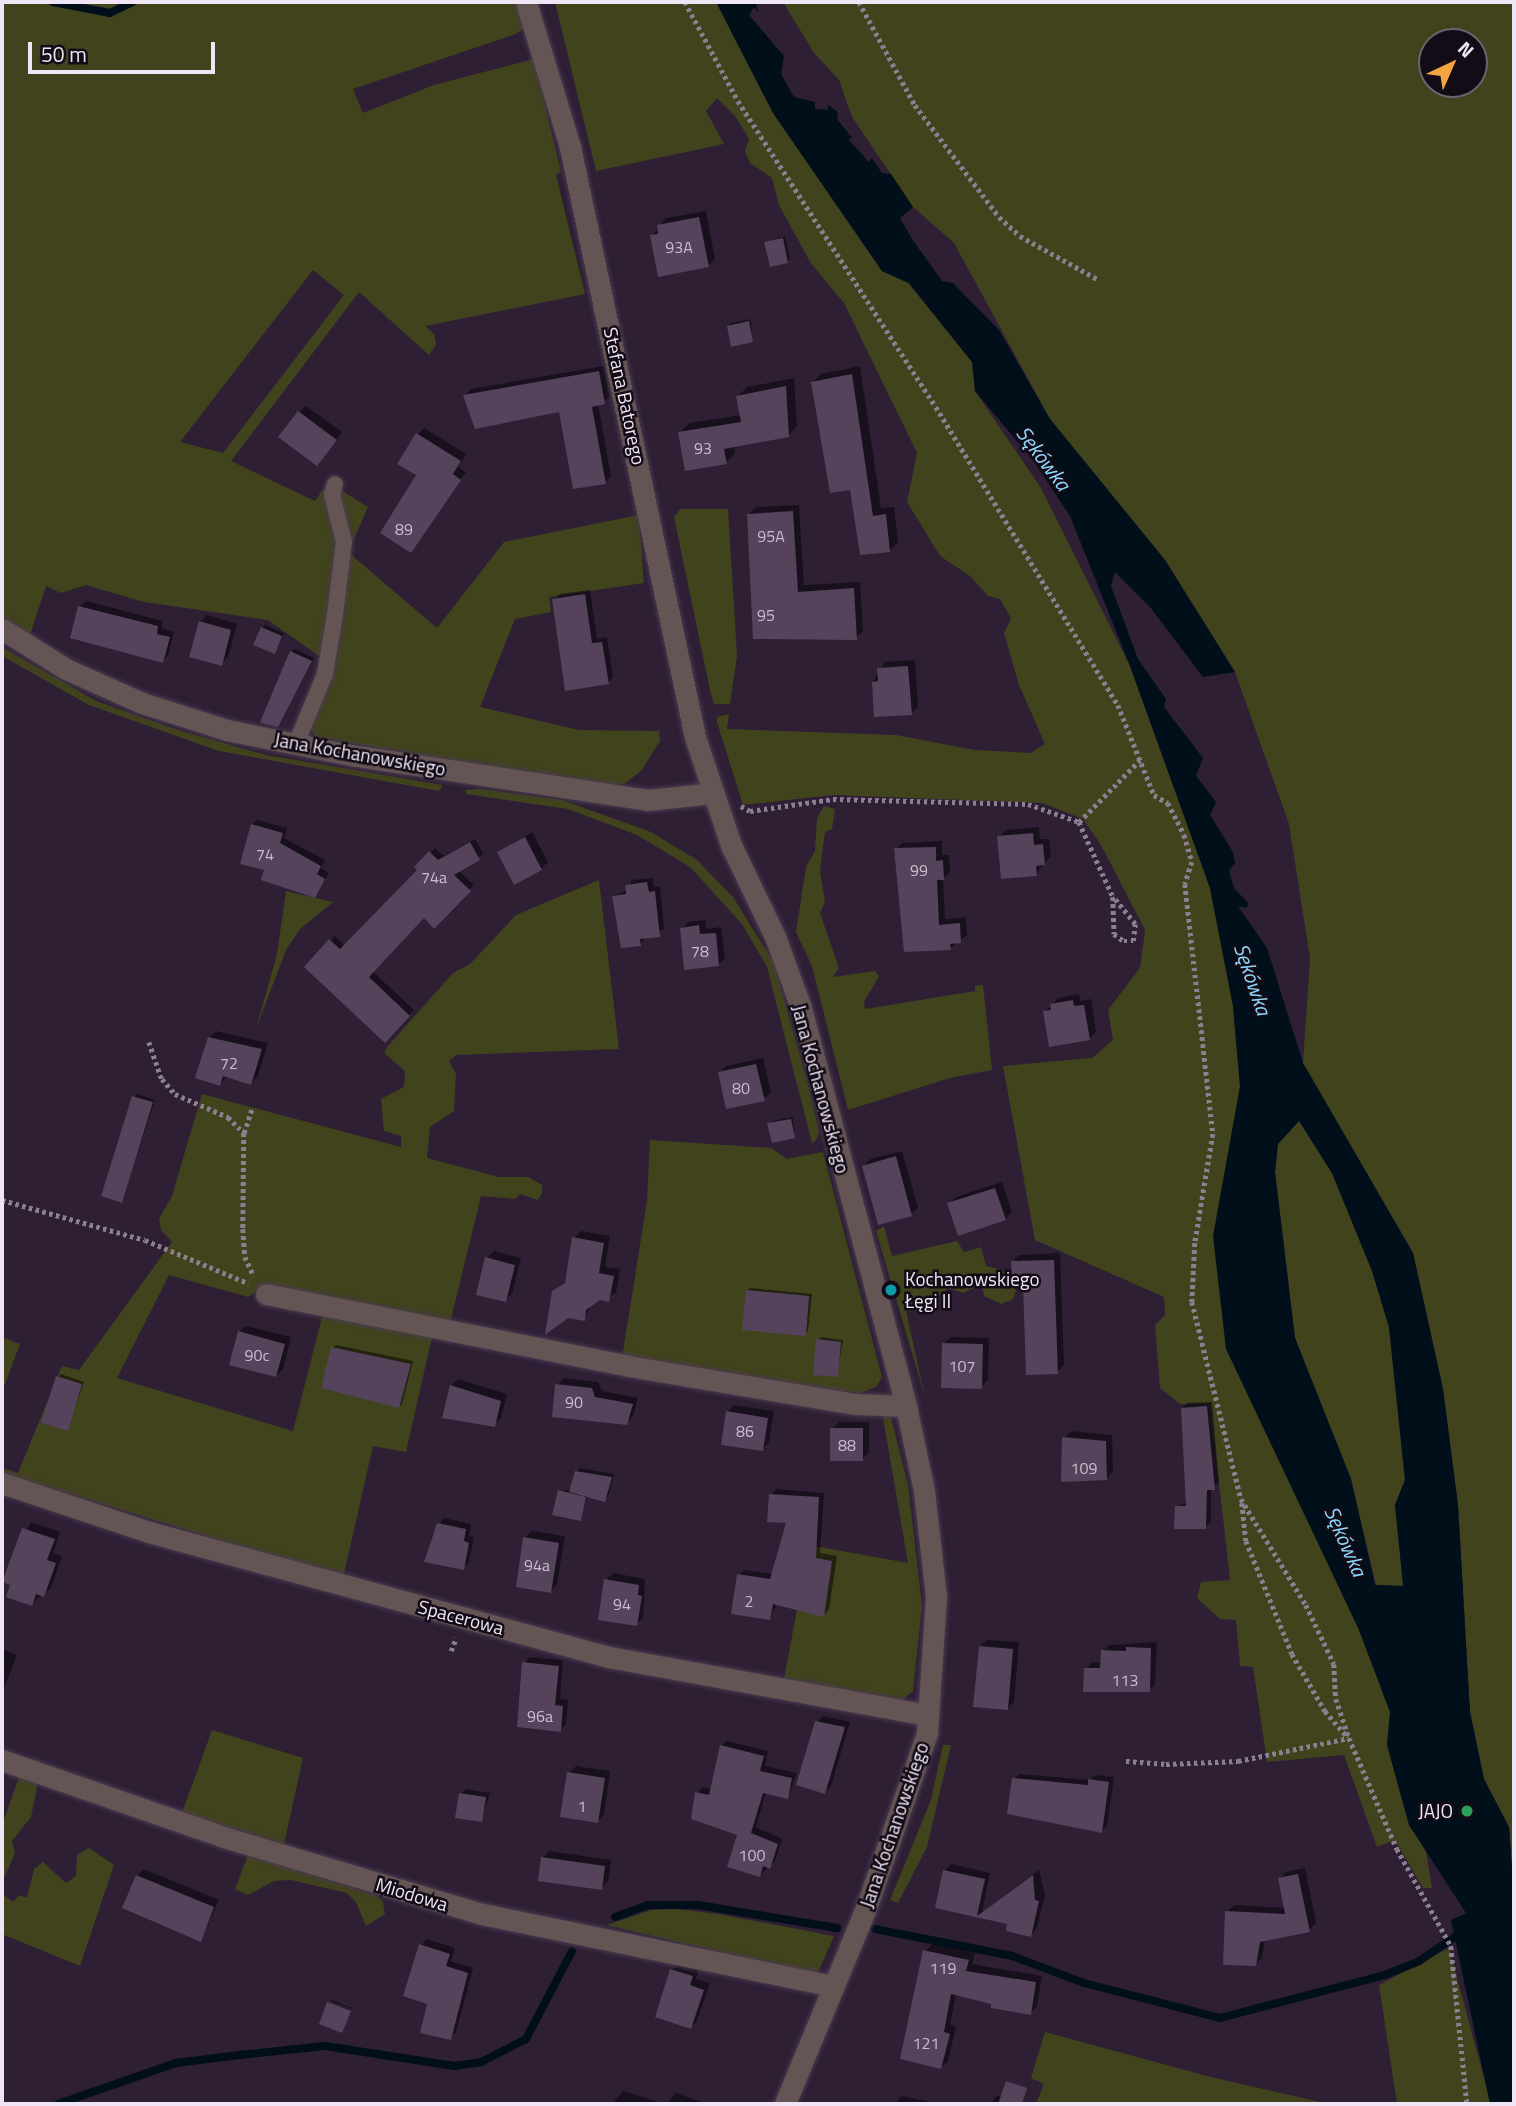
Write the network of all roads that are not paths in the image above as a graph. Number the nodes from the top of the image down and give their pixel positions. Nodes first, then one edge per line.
1 (526, 2) edge
2 (335, 484) dead end
3 (2, 629) edge
4 (296, 744) junction
5 (712, 793) junction
6 (266, 1294) road end
7 (906, 1406) junction
8 (2, 1483) edge
9 (928, 1715) junction
10 (2, 1760) edge
11 (834, 1986) junction
12 (785, 2104) edge

1 - 5 street, Stefana Batorego
2 - 4 lane
3 - 4 street, Jana Kochanowskiego
4 - 5 street, Jana Kochanowskiego
5 - 7 street, Jana Kochanowskiego
6 - 7 street
7 - 9 street, Jana Kochanowskiego
8 - 9 street, Spacerowa
9 - 11 street, Jana Kochanowskiego
10 - 11 street, Miodowa
11 - 12 street, Jana Kochanowskiego

